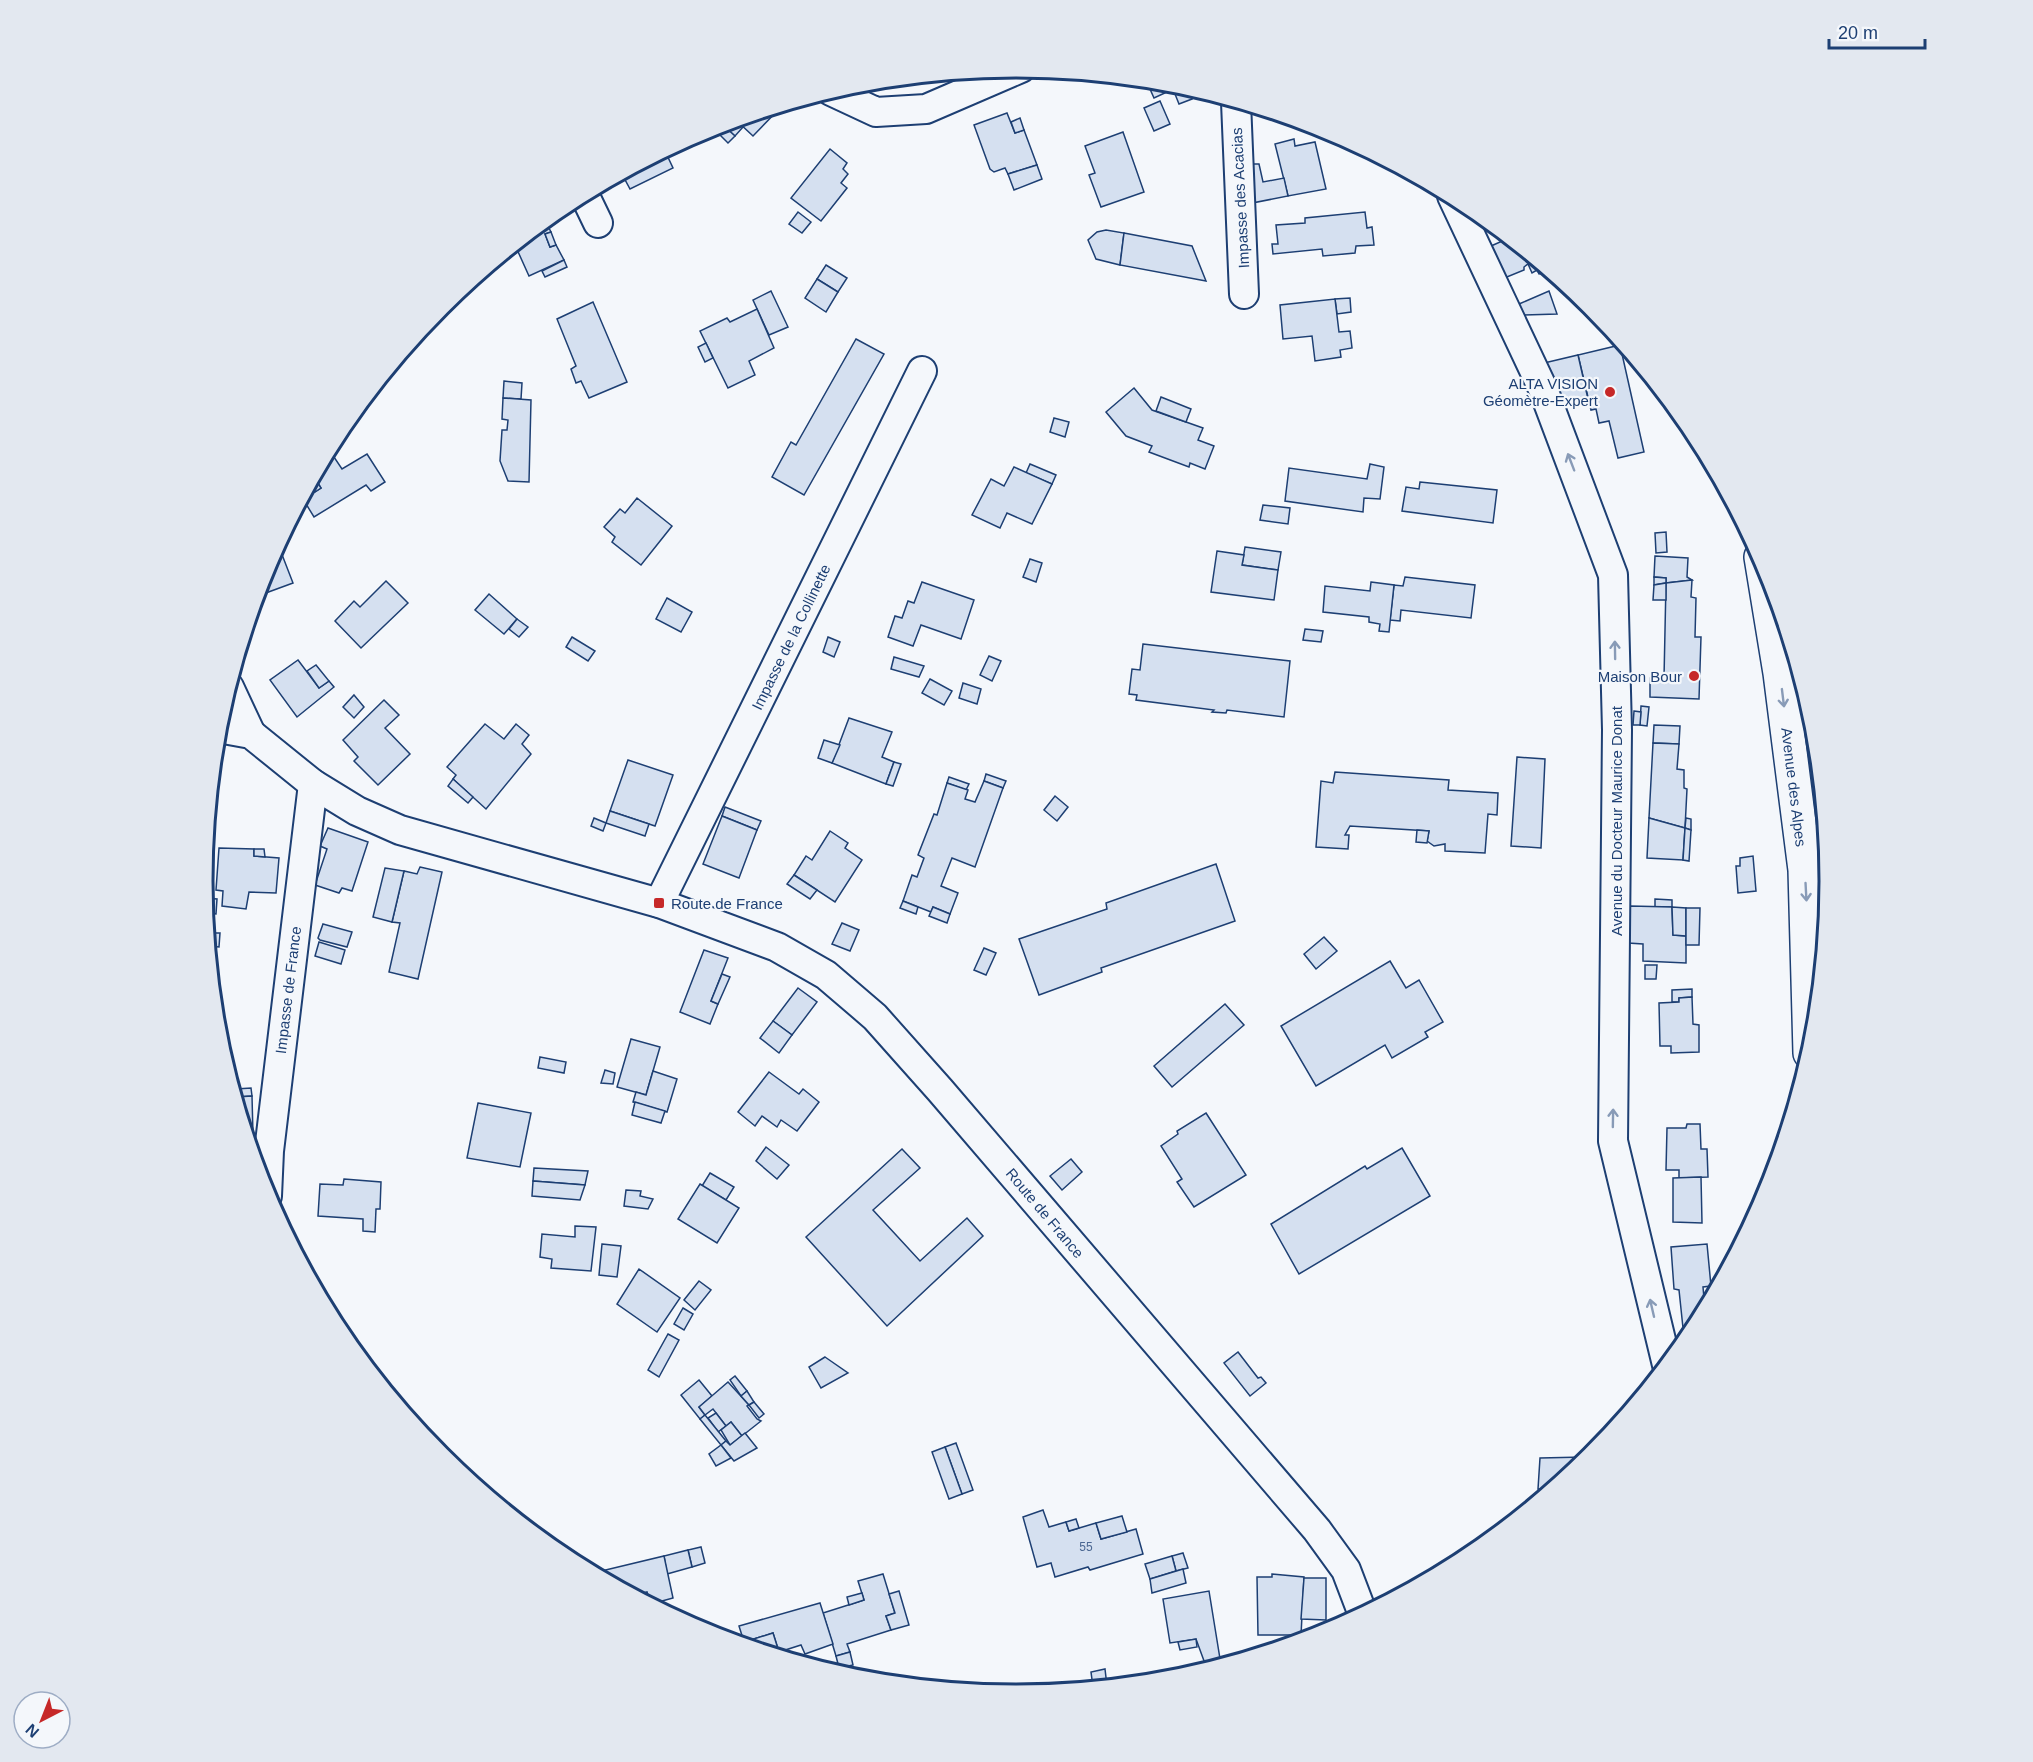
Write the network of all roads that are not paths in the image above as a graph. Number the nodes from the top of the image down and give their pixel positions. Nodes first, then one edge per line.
1 (996, 79) edge
2 (844, 97) edge
3 (1236, 109) edge
4 (588, 202) edge
5 (1459, 210) edge
6 (598, 223) dead end
7 (1244, 294) dead end
8 (922, 371) dead end
9 (1768, 600) edge
10 (235, 698) edge
11 (228, 730) edge
12 (251, 734) junction
13 (313, 784) junction
14 (659, 903) junction
15 (1809, 1011) edge
16 (268, 1170) edge
17 (1665, 1355) edge
18 (1360, 1606) edge

1 - 2 street
3 - 7 street, Impasse des Acacias
4 - 6 street
17 -> 5 street, Avenue du Docteur Maurice Donat
8 - 14 street, Impasse de la Collinette
9 -> 15 main road, Avenue des Alpes
10 - 12 street
11 - 12 street, Route de France
12 - 13 street, Route de France
13 - 14 street, Route de France
13 - 16 street, Impasse de France
14 - 18 street, Route de France

